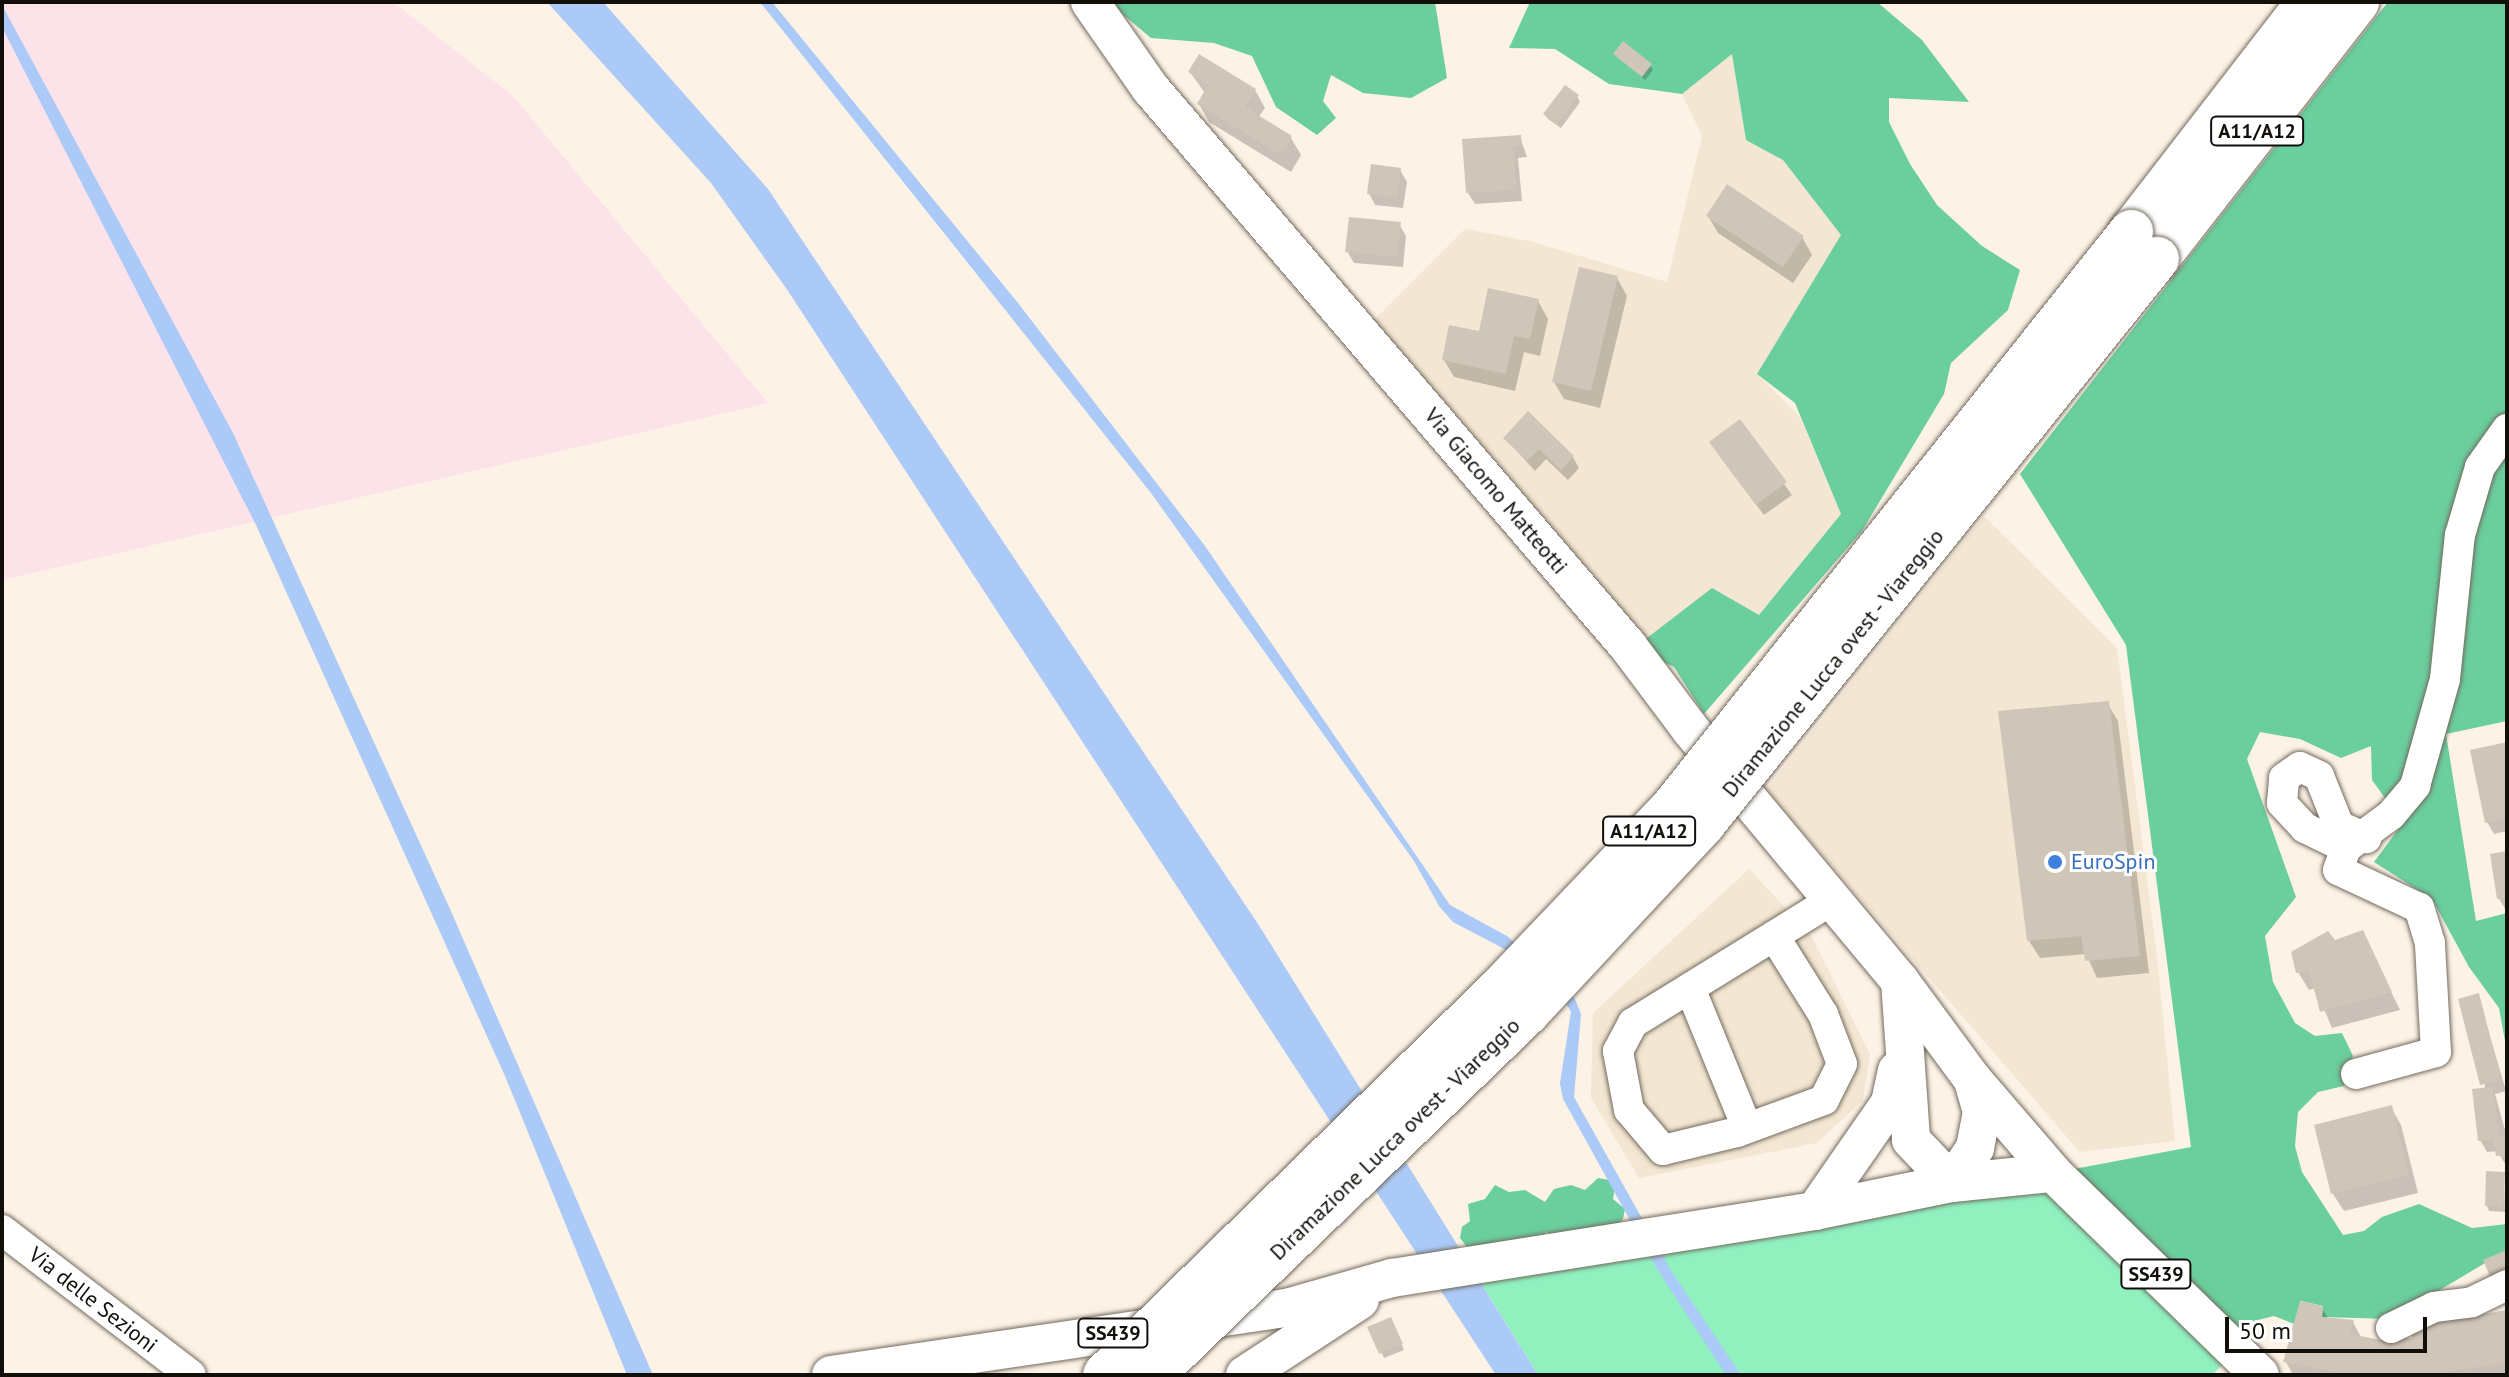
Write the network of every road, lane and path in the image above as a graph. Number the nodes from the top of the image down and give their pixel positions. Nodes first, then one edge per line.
1 (1090, 2) edge
2 (2309, 2) edge
3 (2357, 2) edge
4 (2144, 246) junction
5 (2507, 429) edge
6 (1832, 900) junction
7 (1774, 936) junction
8 (1900, 981) junction
9 (1690, 988) junction
10 (1901, 1052) junction
11 (2356, 1074) dead end
12 (1973, 1080) junction
13 (1747, 1128) junction
14 (2053, 1173) junction
15 (1952, 1183) junction
16 (1815, 1211) junction
17 (2, 1230) edge
18 (1392, 1278) junction
19 (2507, 1285) edge
20 (2391, 1328) dead end
21 (188, 1373) edge
22 (831, 1375) edge
23 (1105, 1375) edge
24 (1152, 1375) edge
25 (1245, 1375) edge
26 (2260, 1375) edge

1 - 6 main road, Via Giacomo Matteotti
2 - 4 highway, Diramazione Lucca ovest - Viareggio / A11/A12
3 - 4 highway, Diramazione Lucca ovest - Viareggio / A11/A12
4 - 23 highway, Diramazione Lucca ovest - Viareggio / A11/A12, bridge
4 - 24 highway, Diramazione Lucca ovest - Viareggio / A11/A12, bridge
5 - 11 street
6 - 7 street
6 - 8 main road, Via Giacomo Matteotti
7 - 9 street
7 - 13 street
8 - 10 main road
8 - 12 main road, Via Giacomo Matteotti
9 - 13 street
9 - 13 street
10 - 15 main road
10 - 16 main road
12 - 14 main road, Via Giacomo Matteotti
12 - 15 main road, Via Giacomo Matteotti
14 - 15 main road, SS439
14 - 26 main road, SS439
15 - 16 main road, SS439
16 - 18 main road, SS439
17 - 21 street, Via delle Sezioni
18 - 22 main road, SS439
18 - 25 main road, SS439
19 - 20 street

